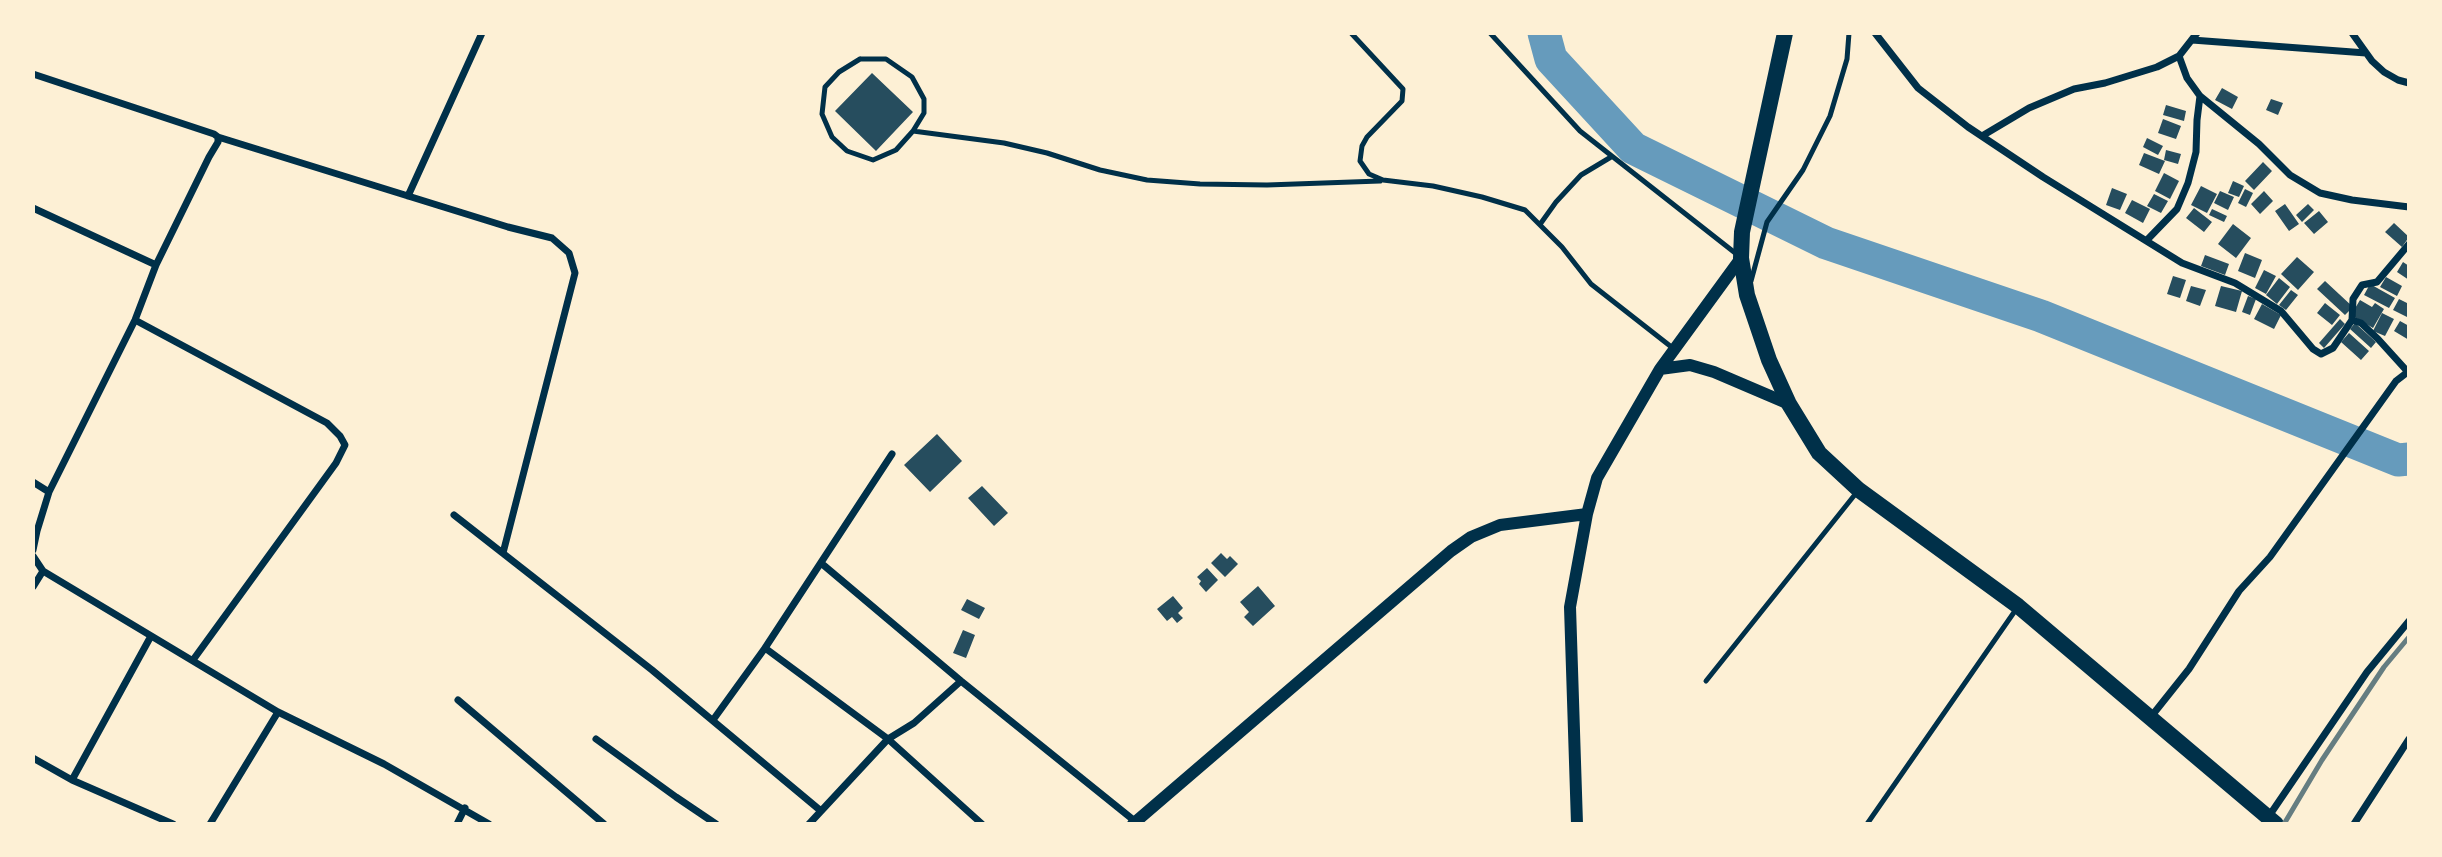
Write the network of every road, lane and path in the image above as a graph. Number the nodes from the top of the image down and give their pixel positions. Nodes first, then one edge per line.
1 (482, 33) edge
2 (1350, 33) edge
3 (1490, 33) edge
4 (1785, 33) edge
5 (1849, 33) edge
6 (1875, 33) edge
7 (2352, 33) edge
8 (2194, 37) edge
9 (2366, 53) junction
10 (2179, 56) junction
11 (33, 74) edge
12 (2409, 83) edge
13 (2200, 96) junction
14 (913, 131) junction
15 (1982, 136) junction
16 (218, 137) junction
17 (1611, 157) junction
18 (1383, 180) junction
19 (408, 196) junction
20 (2409, 207) edge
21 (33, 208) edge
22 (1541, 223) junction
23 (2147, 240) junction
24 (2409, 244) edge
25 (1741, 258) junction
26 (156, 265) junction
27 (1747, 295) junction
28 (135, 320) junction
29 (2351, 320) junction
30 (1674, 350) junction
31 (1660, 369) junction
32 (2408, 371) edge
33 (1789, 404) junction
34 (892, 454) dead end
35 (33, 482) edge
36 (1859, 490) junction
37 (49, 492) junction
38 (1587, 514) junction
39 (454, 515) dead end
40 (33, 553) edge
41 (503, 553) junction
42 (821, 563) junction
43 (43, 571) junction
44 (33, 587) edge
45 (2018, 606) junction
46 (2409, 621) edge
47 (151, 636) junction
48 (765, 648) junction
49 (193, 660) junction
50 (961, 681) junction
51 (1706, 681) dead end
52 (458, 700) dead end
53 (278, 712) junction
54 (2150, 718) junction
55 (713, 720) junction
56 (596, 739) dead end
57 (888, 739) junction
58 (2409, 739) edge
59 (33, 758) edge
60 (72, 780) junction
61 (465, 808) junction
62 (821, 811) junction
63 (2272, 820) edge
64 (1135, 823) edge
65 (173, 824) edge
66 (209, 824) edge
67 (457, 824) edge
68 (489, 824) edge
69 (604, 824) edge
70 (716, 824) edge
71 (809, 824) edge
72 (982, 824) edge
73 (1577, 824) edge
74 (1867, 824) edge
75 (2354, 824) edge

1 - 19 street
2 - 18 lane
3 - 17 lane
4 - 25 main road
5 - 27 lane
6 - 15 street
7 - 9 street
8 - 9 street
8 - 10 street
9 - 12 street
10 - 13 street
10 - 15 street
11 - 16 street
13 - 20 street
13 - 23 street
14 - 14 lane
14 - 18 lane
15 - 23 street
16 - 19 street
16 - 26 street
17 - 22 lane
17 - 25 lane
18 - 22 lane
19 - 41 street
21 - 26 street
22 - 30 lane
23 - 29 street
24 - 29 street
25 - 27 main road
25 - 30 street
26 - 28 street
27 - 33 main road
28 - 37 street
28 - 49 street
29 - 32 street
30 - 31 street
31 - 33 street
31 - 38 street
32 - 54 street
33 - 36 main road
34 - 42 street
35 - 37 street
36 - 45 main road
36 - 51 lane
37 - 40 street
38 - 64 street
38 - 73 street
39 - 41 street
40 - 43 street
41 - 55 street
42 - 48 street
42 - 50 street
43 - 44 street
43 - 47 street
45 - 54 main road
45 - 74 lane
46 - 63 street
47 - 49 street
47 - 60 street
48 - 55 street
48 - 57 street
49 - 53 street
50 - 57 street
50 - 64 street
52 - 69 street
53 - 61 street
53 - 66 street
54 - 63 main road
55 - 62 street
56 - 70 street
57 - 62 street
57 - 72 street
58 - 75 street
59 - 60 street
60 - 65 street
61 - 67 street
61 - 68 street
62 - 71 street

